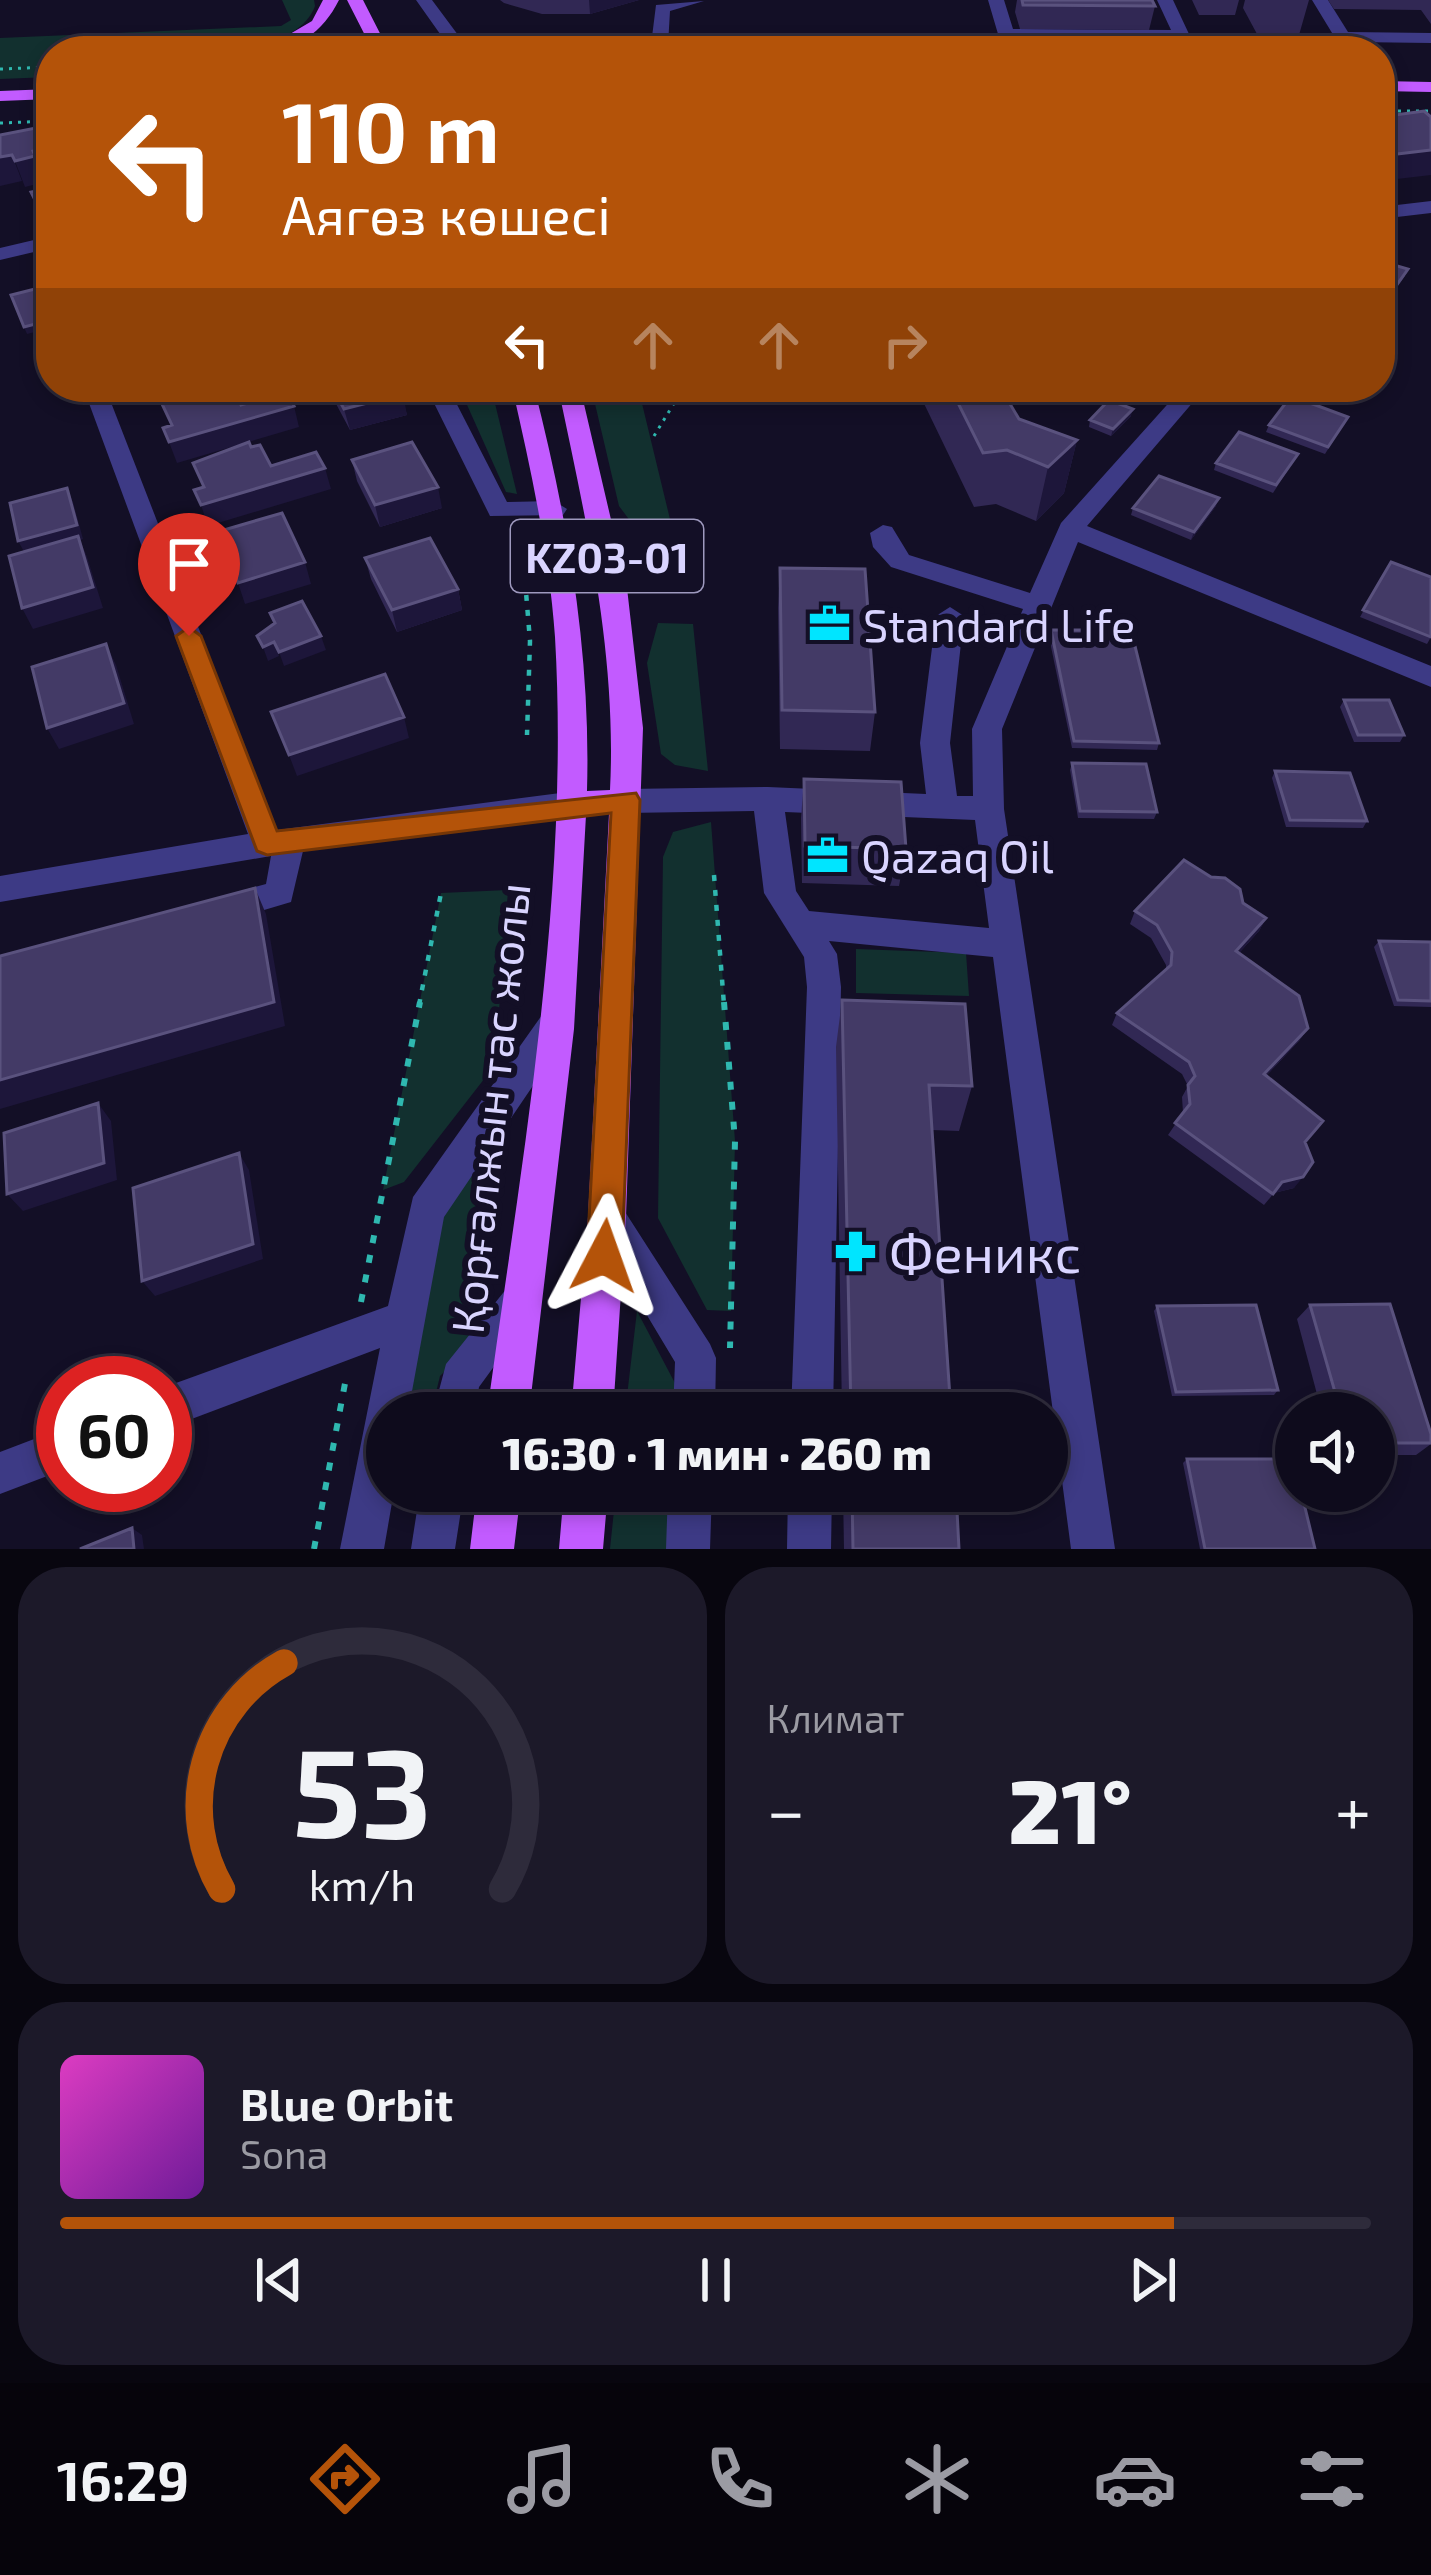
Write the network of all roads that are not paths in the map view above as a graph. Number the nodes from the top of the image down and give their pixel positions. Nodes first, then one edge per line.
1 (331, 0) edge
2 (355, 0) edge
3 (424, 0) edge
4 (696, 0) edge
5 (996, 0) edge
6 (1165, 0) edge
7 (1320, 0) edge
8 (696, 21) dead end
9 (297, 36) edge
10 (373, 36) edge
11 (450, 36) edge
12 (659, 36) edge
13 (1005, 36) edge
14 (1182, 36) edge
15 (1342, 36) edge
16 (1431, 38) edge
17 (1395, 41) edge
18 (1395, 56) edge
19 (1431, 57) edge
20 (1395, 86) edge
21 (1431, 87) edge
22 (36, 95) edge
23 (0, 97) edge
24 (1431, 207) edge
25 (1395, 211) edge
26 (36, 246) edge
27 (0, 254) edge
28 (100, 402) edge
29 (445, 402) edge
30 (527, 402) edge
31 (577, 402) edge
32 (1182, 402) edge
33 (554, 509) junction
34 (1070, 529) junction
35 (883, 533) dead end
36 (1039, 604) junction
37 (950, 616) dead end
38 (1431, 677) edge
39 (767, 799) junction
40 (626, 800) junction
41 (568, 804) junction
42 (943, 807) junction
43 (989, 809) junction
44 (278, 842) junction
45 (0, 889) edge
46 (194, 917) edge
47 (799, 924) junction
48 (1008, 944) junction
49 (554, 1026) junction
50 (607, 1217) junction
51 (521, 1302) junction
52 (401, 1322) junction
53 (458, 1392) edge
54 (510, 1392) edge
55 (594, 1392) edge
56 (695, 1392) edge
57 (813, 1392) edge
58 (192, 1398) edge
59 (36, 1459) edge
60 (0, 1473) edge
61 (439, 1512) edge
62 (496, 1512) edge
63 (584, 1512) edge
64 (689, 1512) edge
65 (810, 1512) edge
66 (362, 1549) edge
67 (433, 1549) edge
68 (492, 1549) edge
69 (581, 1549) edge
70 (688, 1549) edge
71 (809, 1549) edge
72 (1093, 1549) edge

1 - 9 main road
2 - 10 main road
3 - 11 street
4 - 8 street
4 - 12 street
5 - 13 street
6 - 14 street
7 - 15 street
16 - 17 street
18 - 19 street
20 - 21 main road
22 - 23 main road
24 - 25 street
26 - 27 street
28 - 44 street
29 - 33 street
30 - 33 main road, Қорғалжын тас жолы / KZ03-01
31 - 40 main road, KZ03-01
32 - 34 street
33 - 41 main road, Қорғалжын тас жолы / KZ03-01
34 - 36 street
34 - 38 street
35 - 36 street
36 - 43 street
37 - 42 street
39 - 40 street
39 - 42 street
39 - 47 street
40 - 41 main road
40 - 50 main road, KZ03-01
41 - 44 street
41 - 49 main road, Қорғалжын тас жолы / KZ03-01
42 - 43 street
43 - 48 street
44 - 45 street
44 - 46 street
47 - 48 street
47 - 57 street
48 - 72 street
49 - 51 main road, Қорғалжын тас жолы / KZ03-01
49 - 52 street
50 - 55 main road, KZ03-01
50 - 56 street
51 - 53 street
51 - 54 main road, Қорғалжын тас жолы / KZ03-01
52 - 58 street
52 - 66 street
59 - 60 street
61 - 67 street
62 - 68 main road
63 - 69 main road
64 - 70 street
65 - 71 street

